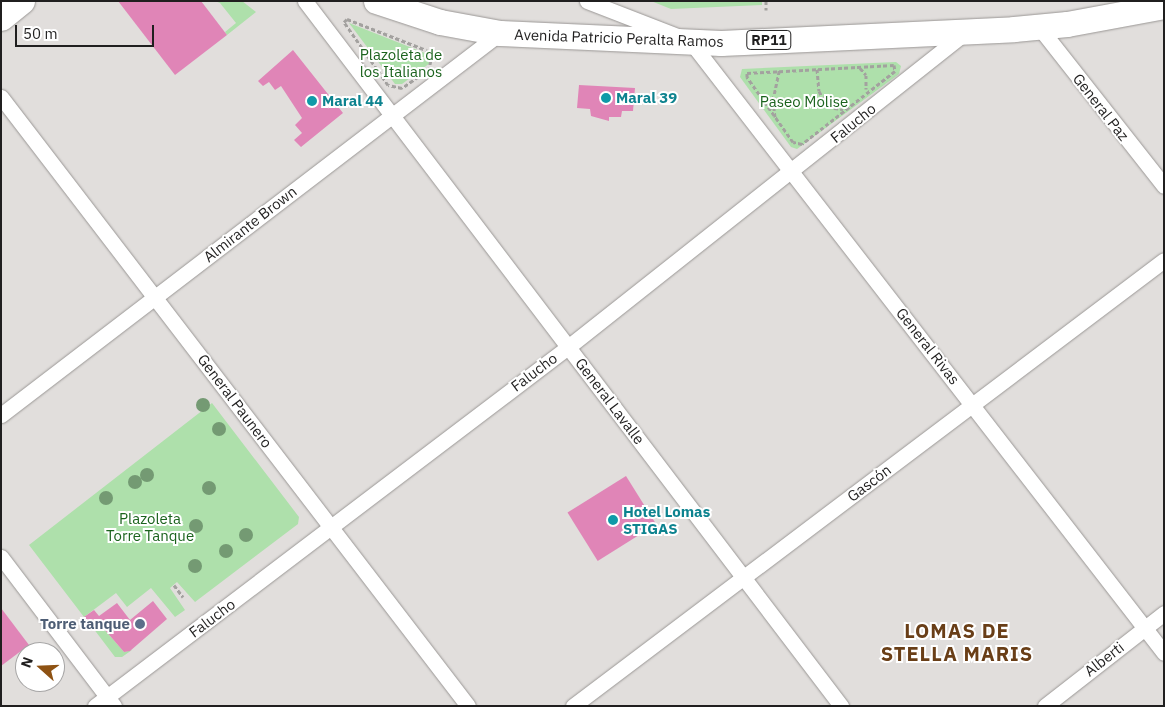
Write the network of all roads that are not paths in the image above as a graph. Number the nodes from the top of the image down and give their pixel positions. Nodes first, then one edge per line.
1 (22, 1) edge
2 (305, 1) edge
3 (376, 1) edge
4 (587, 1) edge
5 (1164, 6) edge
6 (1, 18) edge
7 (1039, 27) junction
8 (967, 32) junction
9 (500, 33) junction
10 (690, 41) junction
11 (1, 97) edge
12 (392, 115) junction
13 (793, 172) junction
14 (1164, 186) edge
15 (1164, 260) edge
16 (155, 297) junction
17 (568, 347) junction
18 (973, 405) junction
19 (1, 415) edge
20 (331, 527) junction
21 (1, 557) edge
22 (744, 578) junction
23 (1164, 613) edge
24 (1144, 627) junction
25 (1164, 653) edge
26 (111, 701) edge
27 (95, 706) edge
28 (468, 706) edge
29 (573, 706) edge
30 (841, 706) edge
31 (1045, 706) edge

1 - 6 main road
2 - 12 street, General Lavalle
3 - 9 main road, Avenida Patricio Peralta Ramos / RP11
4 - 10 street
5 - 7 main road, Avenida Patricio Peralta Ramos / RP11
7 - 8 main road, Avenida Patricio Peralta Ramos / RP11
7 - 14 street, General Paz
8 - 10 main road, Avenida Patricio Peralta Ramos / RP11
8 - 13 street, Falucho
9 - 10 main road, Avenida Patricio Peralta Ramos / RP11
9 - 12 street, Almirante Brown
10 - 13 street, General Rivas
11 - 16 street, General Paunero
12 - 16 street, Almirante Brown
12 - 17 street, General Lavalle
13 - 17 street, Falucho
13 - 18 street, General Rivas
15 - 18 street, Gascón
16 - 19 street, Almirante Brown
16 - 20 street, General Paunero
17 - 20 street, Falucho
17 - 22 street, General Lavalle
18 - 22 street, Gascón
18 - 24 street, General Rivas
20 - 26 street, Falucho
20 - 28 street, General Paunero
21 - 26 street
22 - 29 street, Gascón
22 - 30 street, General Lavalle
23 - 24 street, Alberti
24 - 25 street, General Rivas
24 - 31 street, Alberti
26 - 27 street, Falucho

